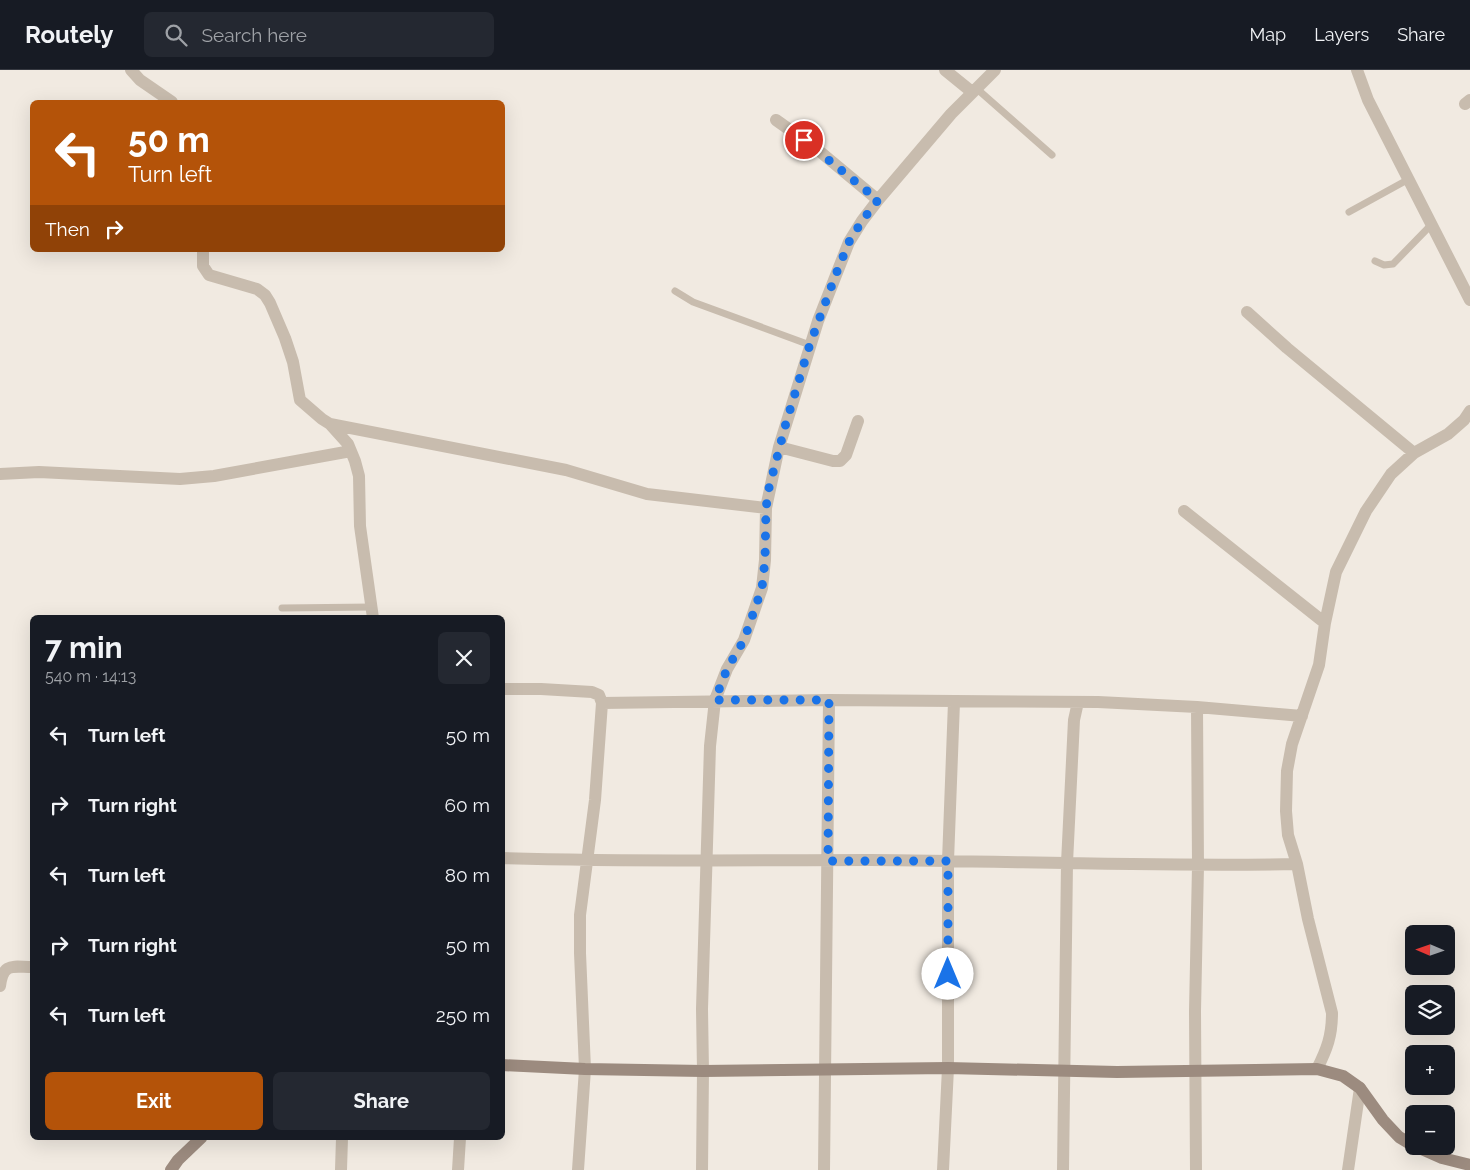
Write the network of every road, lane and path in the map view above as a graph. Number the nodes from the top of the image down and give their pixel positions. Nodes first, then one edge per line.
1 (131, 70) edge
2 (945, 70) edge
3 (995, 70) edge
4 (1357, 70) edge
5 (974, 90) junction
6 (169, 100) edge
7 (776, 120) dead end
8 (1052, 155) dead end
9 (1409, 179) junction
10 (878, 200) junction
11 (1349, 212) dead end
12 (1432, 224) junction
13 (203, 252) edge
14 (1375, 261) dead end
15 (676, 291) dead end
16 (1470, 300) edge
17 (1247, 312) dead end
18 (810, 344) junction
19 (1468, 418) edge
20 (858, 421) dead end
21 (330, 424) junction
22 (779, 446) junction
23 (351, 451) junction
24 (1414, 453) junction
25 (0, 474) edge
26 (766, 508) junction
27 (1184, 511) dead end
28 (282, 608) dead end
29 (373, 612) edge
30 (1325, 623) junction
31 (505, 689) edge
32 (715, 700) junction
33 (829, 700) junction
34 (954, 702) junction
35 (1078, 702) junction
36 (602, 703) junction
37 (1196, 707) junction
38 (1302, 716) junction
39 (505, 858) edge
40 (587, 861) junction
41 (828, 861) junction
42 (948, 861) junction
43 (707, 862) junction
44 (1067, 862) junction
45 (1297, 864) junction
46 (1198, 866) junction
47 (30, 967) edge
48 (0, 986) edge
49 (505, 1065) edge
50 (948, 1068) junction
51 (585, 1069) junction
52 (1317, 1069) junction
53 (825, 1070) junction
54 (703, 1071) junction
55 (1196, 1071) junction
56 (1065, 1072) junction
57 (1360, 1088) junction
58 (199, 1140) edge
59 (342, 1140) edge
60 (460, 1140) edge
61 (1405, 1141) edge
62 (1435, 1155) edge
63 (1470, 1165) edge
64 (172, 1170) edge
65 (341, 1170) edge
66 (458, 1170) edge
67 (578, 1170) edge
68 (702, 1170) edge
69 (824, 1170) edge
70 (943, 1170) edge
71 (1063, 1170) edge
72 (1196, 1170) edge
73 (1348, 1170) edge

1 - 6 street
2 - 5 street
3 - 5 street
4 - 9 street
5 - 8 lane
5 - 10 street
7 - 10 street
9 - 11 lane
9 - 12 street
10 - 18 street
12 - 14 lane
12 - 16 street
13 - 21 street
15 - 18 lane
17 - 24 street
18 - 22 street
19 - 24 street
20 - 22 street
21 - 23 street
21 - 26 street
22 - 26 street
23 - 25 street
23 - 29 street
24 - 30 street
26 - 32 street
27 - 30 street
28 - 29 lane
30 - 38 street
31 - 36 street
32 - 33 street
32 - 36 street
32 - 43 street
33 - 34 street
33 - 41 street
34 - 35 street
34 - 42 street
35 - 37 street
35 - 44 street
36 - 40 street
37 - 38 street
37 - 46 street
38 - 45 street
39 - 40 street
40 - 43 street
40 - 51 street
41 - 42 street
41 - 43 street
41 - 53 street
42 - 44 street
42 - 50 street
43 - 54 street
44 - 46 street
44 - 56 street
45 - 46 street
45 - 52 street
46 - 55 street
47 - 48 street
49 - 51 main road
50 - 53 main road
50 - 56 main road
50 - 70 street
51 - 54 main road
51 - 67 street
52 - 55 main road
52 - 57 main road
53 - 54 main road
53 - 69 street
54 - 68 street
55 - 56 main road
55 - 72 street
56 - 71 street
57 - 61 main road
57 - 73 street
58 - 64 main road
59 - 65 street
60 - 66 street
62 - 63 main road

